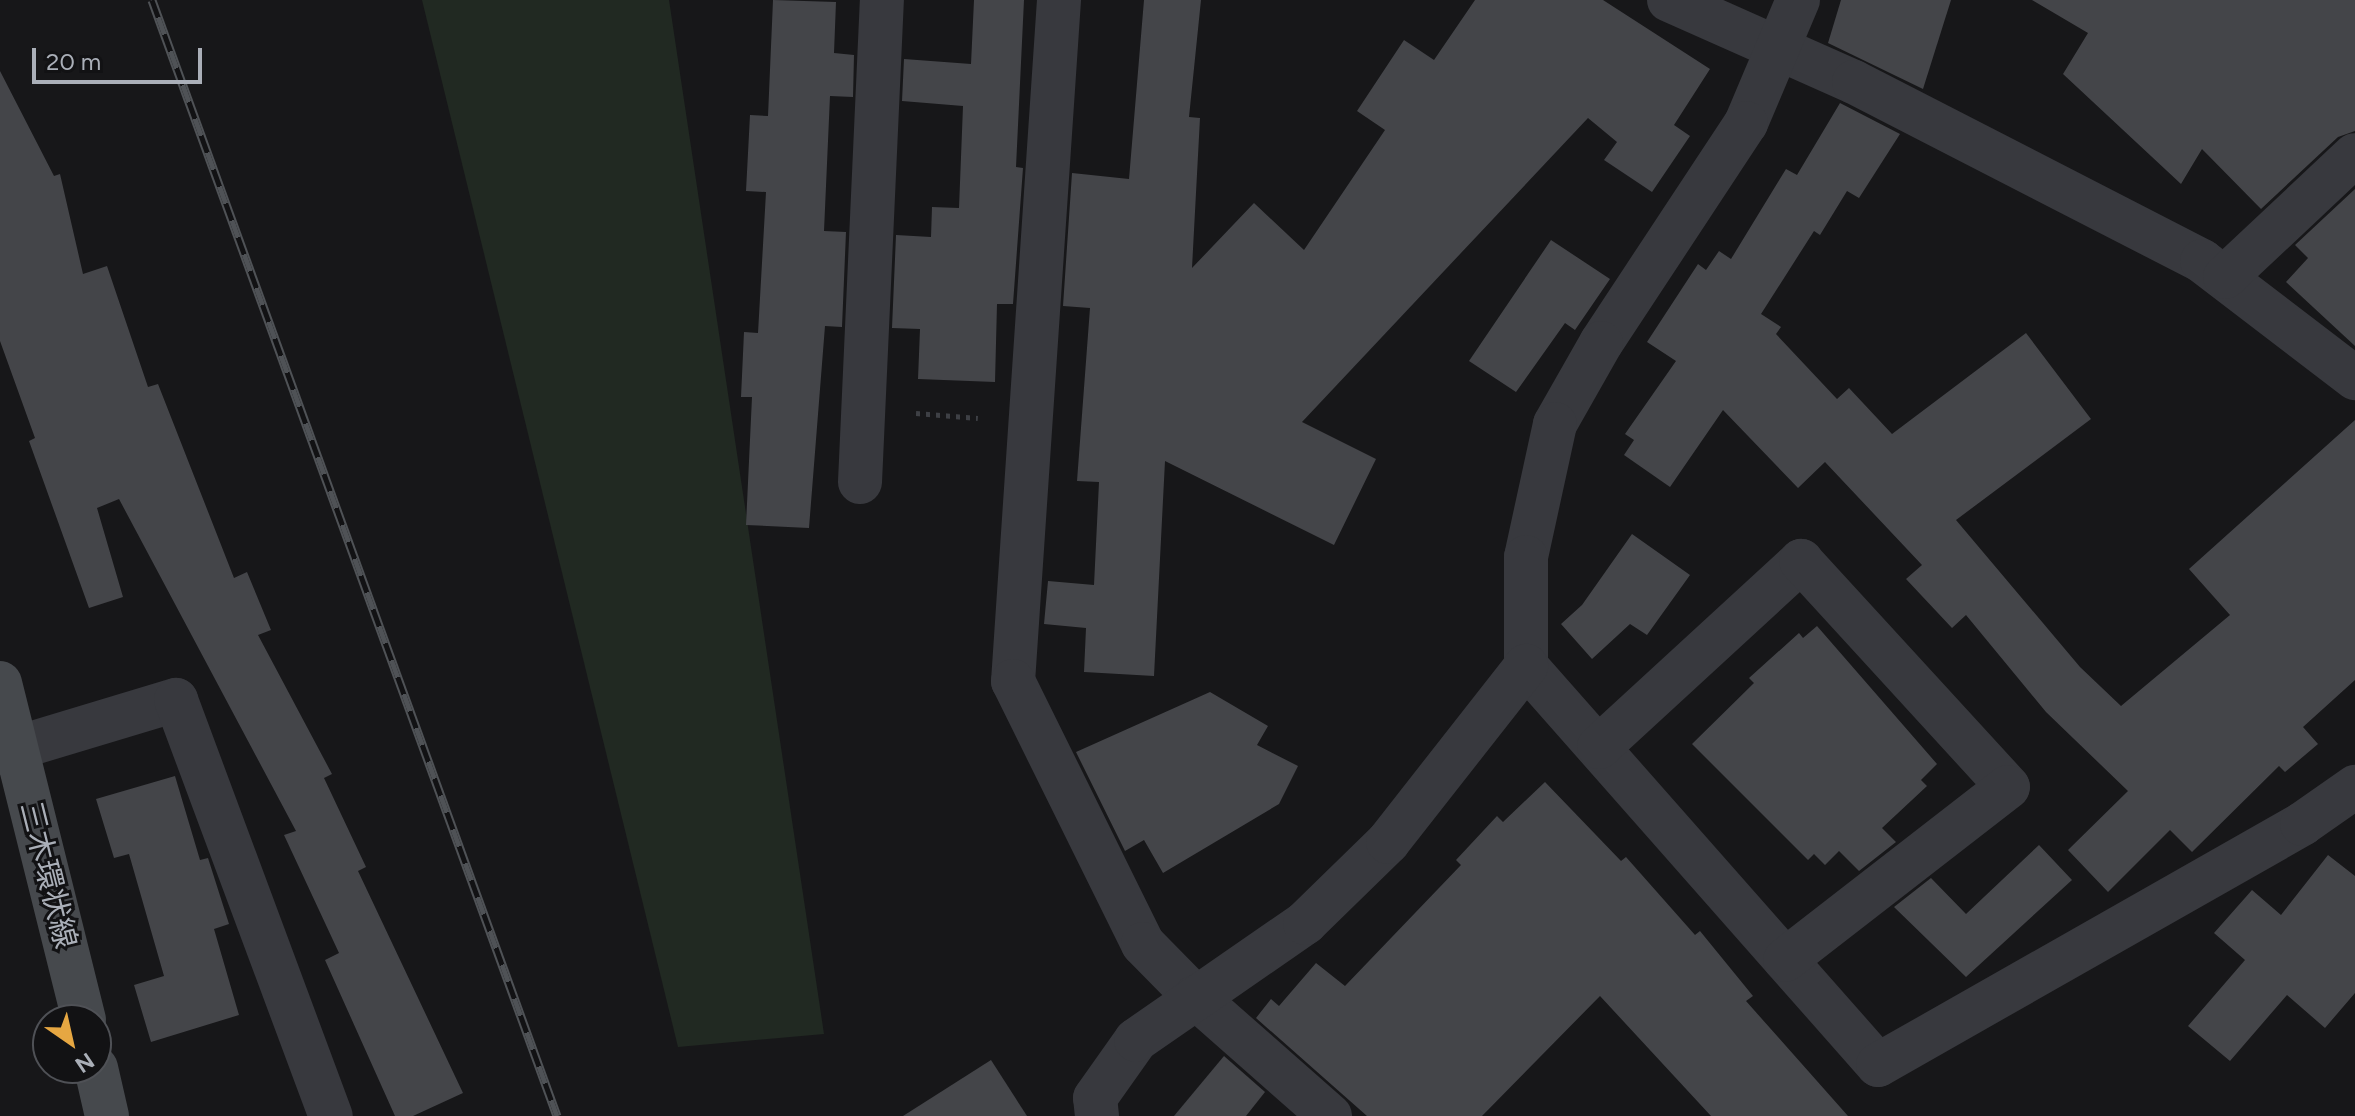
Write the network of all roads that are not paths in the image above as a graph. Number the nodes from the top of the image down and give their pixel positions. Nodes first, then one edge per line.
1 (882, 0) edge
2 (1059, 0) edge
3 (1669, 0) edge
4 (1798, 0) edge
5 (1777, 51) junction
6 (2355, 155) edge
7 (2225, 277) junction
8 (2355, 378) edge
9 (860, 482) dead end
10 (1526, 666) junction
11 (0, 683) edge
12 (1599, 747) junction
13 (8, 750) edge
14 (2355, 787) edge
15 (1785, 960) junction
16 (1195, 997) junction
17 (79, 1004) edge
18 (100, 1084) edge
19 (107, 1116) edge
20 (331, 1116) edge
21 (1097, 1116) edge
22 (1330, 1116) edge

1 - 9 street
2 - 16 street
3 - 5 street
4 - 5 street
5 - 7 street
5 - 10 street
6 - 7 street
7 - 8 street
10 - 12 street
10 - 16 street
11 - 13 main road, 三木環状線
12 - 15 street
12 - 15 street
13 - 17 main road, 三木環状線
13 - 20 street
14 - 15 street
16 - 21 street
16 - 22 street
18 - 19 main road

